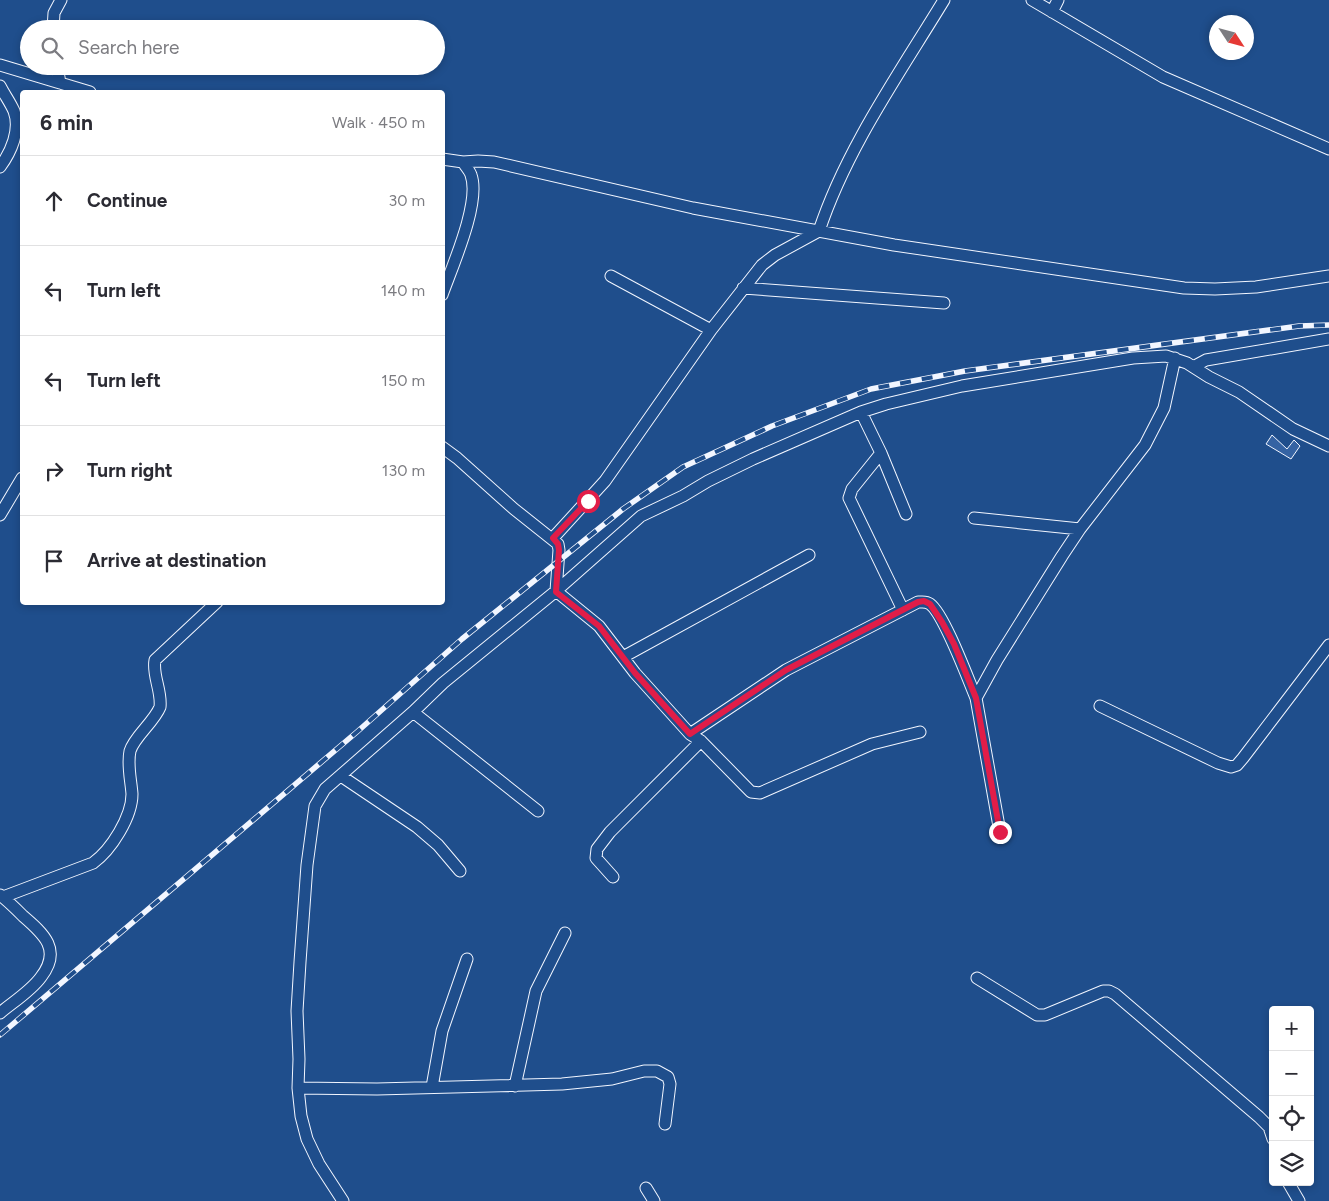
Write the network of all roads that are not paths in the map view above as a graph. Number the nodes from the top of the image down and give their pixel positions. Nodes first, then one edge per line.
1 (62, 0) edge
2 (944, 0) edge
3 (1032, 0) edge
4 (1058, 0) edge
5 (1052, 12) junction
6 (54, 20) edge
7 (0, 65) edge
8 (20, 71) edge
9 (33, 75) edge
10 (59, 75) edge
11 (60, 83) junction
12 (0, 86) edge
13 (83, 90) edge
14 (1329, 149) edge
15 (445, 159) edge
16 (463, 162) junction
17 (0, 167) edge
18 (819, 231) junction
19 (611, 276) dead end
20 (1329, 276) edge
21 (445, 287) edge
22 (743, 288) junction
23 (944, 303) dead end
24 (711, 330) junction
25 (1329, 338) edge
26 (1175, 358) junction
27 (1193, 367) junction
28 (861, 412) junction
29 (1329, 446) edge
30 (445, 449) edge
31 (881, 453) junction
32 (20, 481) edge
33 (906, 514) dead end
34 (0, 515) edge
35 (974, 518) dead end
36 (1080, 529) junction
37 (553, 538) junction
38 (809, 555) dead end
39 (556, 592) junction
40 (214, 605) edge
41 (903, 610) junction
42 (1329, 645) edge
43 (624, 657) junction
44 (976, 698) junction
45 (1100, 706) dead end
46 (413, 712) junction
47 (920, 732) dead end
48 (690, 734) junction
49 (701, 741) junction
50 (341, 776) junction
51 (538, 810) dead end
52 (1000, 832) dead end
53 (460, 871) dead end
54 (613, 877) dead end
55 (2, 896) edge
56 (565, 933) dead end
57 (467, 960) dead end
58 (977, 978) dead end
59 (0, 1013) edge
60 (515, 1086) junction
61 (432, 1087) junction
62 (298, 1088) junction
63 (665, 1124) dead end
64 (1269, 1127) edge
65 (1290, 1186) edge
66 (646, 1188) dead end
67 (342, 1201) edge
68 (654, 1201) edge
69 (1299, 1201) edge

1 - 6 street
2 - 18 street
3 - 5 street
4 - 5 street
5 - 14 street
7 - 8 street
9 - 11 street
10 - 11 street
11 - 13 street
12 - 17 street
15 - 16 street
16 - 18 street
16 - 21 street
18 - 20 street
18 - 22 street
19 - 24 street
22 - 23 street
22 - 24 street
24 - 37 street
25 - 27 street
26 - 27 street
26 - 28 street
26 - 36 street
27 - 29 street
28 - 31 street
28 - 39 street
30 - 37 street
31 - 33 street
31 - 41 street
32 - 34 street
35 - 36 street
36 - 44 street
37 - 39 street
38 - 43 street
39 - 43 street
39 - 46 street
40 - 55 street
41 - 44 street
41 - 48 street
42 - 45 street
43 - 48 street
44 - 52 street
46 - 50 street
46 - 51 street
47 - 49 street
48 - 49 street
49 - 54 street
50 - 53 street
50 - 62 street
55 - 59 street
56 - 60 street
57 - 61 street
58 - 64 street
60 - 61 street
60 - 63 street
61 - 62 street
62 - 67 street
65 - 69 street
66 - 68 street

